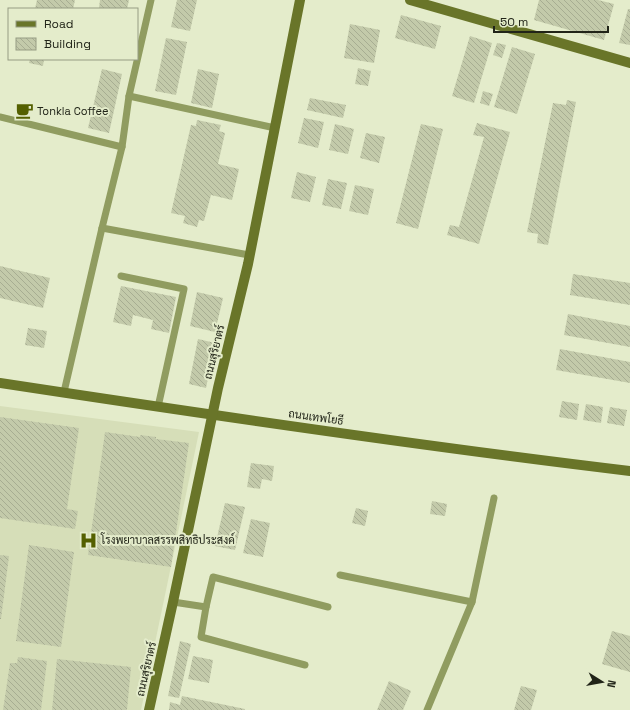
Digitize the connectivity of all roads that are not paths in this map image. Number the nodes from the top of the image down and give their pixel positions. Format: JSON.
{"nodes":[{"id":1,"x":151,"y":0,"type":"edge"},
{"id":2,"x":300,"y":0,"type":"edge"},
{"id":3,"x":410,"y":0,"type":"edge"},
{"id":4,"x":138,"y":59,"type":"edge"},
{"id":5,"x":138,"y":60,"type":"edge"},
{"id":6,"x":630,"y":63,"type":"edge"},
{"id":7,"x":130,"y":96,"type":"junction"},
{"id":8,"x":0,"y":117,"type":"edge"},
{"id":9,"x":275,"y":128,"type":"junction"},
{"id":10,"x":122,"y":147,"type":"junction"},
{"id":11,"x":102,"y":228,"type":"junction"},
{"id":12,"x":249,"y":256,"type":"junction"},
{"id":13,"x":121,"y":276,"type":"dead end"},
{"id":14,"x":0,"y":383,"type":"edge"},
{"id":15,"x":64,"y":392,"type":"junction"},
{"id":16,"x":158,"y":406,"type":"junction"},
{"id":17,"x":213,"y":414,"type":"junction"},
{"id":18,"x":630,"y":471,"type":"edge"},
{"id":19,"x":494,"y":498,"type":"dead end"},
{"id":20,"x":340,"y":575,"type":"dead end"},
{"id":21,"x":174,"y":602,"type":"junction"},
{"id":22,"x":472,"y":602,"type":"junction"},
{"id":23,"x":206,"y":607,"type":"junction"},
{"id":24,"x":328,"y":607,"type":"dead end"},
{"id":25,"x":305,"y":665,"type":"dead end"},
{"id":26,"x":149,"y":710,"type":"edge"},
{"id":27,"x":427,"y":710,"type":"edge"}],
"edges":[{"from":1,"to":4,"type":"lane"},
{"from":2,"to":9,"type":"street","name":"ถนนสุริยาตร์"},
{"from":3,"to":6,"type":"street"},
{"from":5,"to":7,"type":"lane"},
{"from":7,"to":9,"type":"lane"},
{"from":7,"to":10,"type":"lane"},
{"from":8,"to":10,"type":"lane"},
{"from":9,"to":12,"type":"street","name":"ถนนสุริยาตร์"},
{"from":10,"to":11,"type":"lane"},
{"from":11,"to":12,"type":"lane"},
{"from":11,"to":15,"type":"lane"},
{"from":12,"to":17,"type":"street","name":"ถนนสุริยาตร์"},
{"from":13,"to":16,"type":"lane"},
{"from":14,"to":15,"type":"street","name":"ถนนเทพโยธี"},
{"from":15,"to":16,"type":"street","name":"ถนนเทพโยธี"},
{"from":16,"to":17,"type":"street","name":"ถนนเทพโยธี"},
{"from":17,"to":18,"type":"street","name":"ถนนเทพโยธี"},
{"from":17,"to":21,"type":"street","name":"ถนนสุริยาตร์"},
{"from":19,"to":22,"type":"lane"},
{"from":20,"to":22,"type":"lane"},
{"from":21,"to":23,"type":"lane"},
{"from":21,"to":26,"type":"street","name":"ถนนสุริยาตร์"},
{"from":22,"to":27,"type":"lane"},
{"from":23,"to":24,"type":"lane"},
{"from":23,"to":25,"type":"lane"}]}
